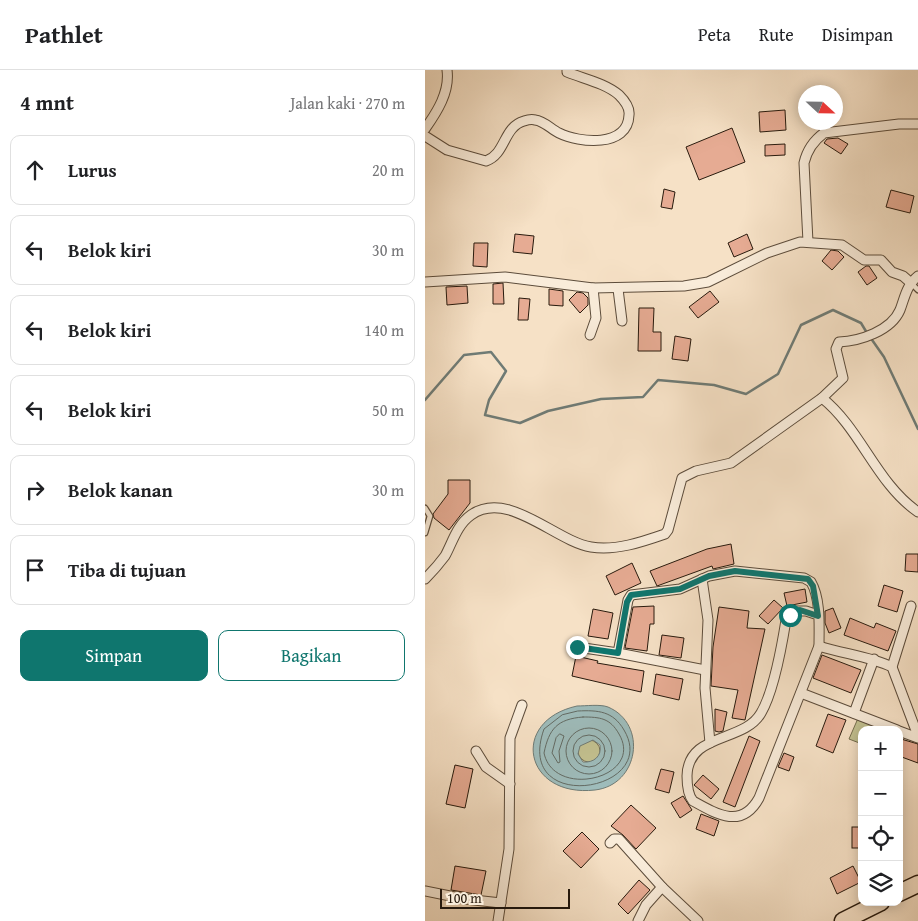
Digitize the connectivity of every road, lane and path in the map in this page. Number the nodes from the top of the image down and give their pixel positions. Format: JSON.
{"nodes":[{"id":1,"x":447,"y":70,"type":"edge"},
{"id":2,"x":565,"y":71,"type":"edge"},
{"id":3,"x":918,"y":124,"type":"edge"},
{"id":4,"x":425,"y":129,"type":"edge"},
{"id":5,"x":425,"y":136,"type":"edge"},
{"id":6,"x":807,"y":242,"type":"junction"},
{"id":7,"x":914,"y":279,"type":"edge"},
{"id":8,"x":425,"y":282,"type":"edge"},
{"id":9,"x":593,"y":288,"type":"junction"},
{"id":10,"x":618,"y":289,"type":"junction"},
{"id":11,"x":918,"y":290,"type":"edge"},
{"id":12,"x":622,"y":320,"type":"dead end"},
{"id":13,"x":590,"y":335,"type":"dead end"},
{"id":14,"x":821,"y":398,"type":"junction"},
{"id":15,"x":425,"y":508,"type":"edge"},
{"id":16,"x":918,"y":512,"type":"edge"},
{"id":17,"x":425,"y":533,"type":"edge"},
{"id":18,"x":425,"y":579,"type":"edge"},
{"id":19,"x":703,"y":579,"type":"junction"},
{"id":20,"x":911,"y":606,"type":"dead end"},
{"id":21,"x":818,"y":616,"type":"junction"},
{"id":22,"x":819,"y":646,"type":"junction"},
{"id":23,"x":577,"y":647,"type":"dead end"},
{"id":24,"x":618,"y":653,"type":"junction"},
{"id":25,"x":874,"y":659,"type":"junction"},
{"id":26,"x":892,"y":667,"type":"junction"},
{"id":27,"x":705,"y":670,"type":"junction"},
{"id":28,"x":801,"y":693,"type":"junction"},
{"id":29,"x":522,"y":704,"type":"dead end"},
{"id":30,"x":854,"y":713,"type":"junction"},
{"id":31,"x":888,"y":726,"type":"edge"},
{"id":32,"x":903,"y":732,"type":"edge"},
{"id":33,"x":918,"y":737,"type":"edge"},
{"id":34,"x":710,"y":743,"type":"junction"},
{"id":35,"x":476,"y":752,"type":"dead end"},
{"id":36,"x":511,"y":784,"type":"junction"},
{"id":37,"x":610,"y":843,"type":"dead end"},
{"id":38,"x":918,"y":884,"type":"edge"},
{"id":39,"x":662,"y":887,"type":"junction"},
{"id":40,"x":425,"y":891,"type":"edge"},
{"id":41,"x":903,"y":891,"type":"edge"},
{"id":42,"x":501,"y":902,"type":"junction"},
{"id":43,"x":873,"y":906,"type":"edge"},
{"id":44,"x":498,"y":921,"type":"edge"},
{"id":45,"x":638,"y":921,"type":"edge"},
{"id":46,"x":698,"y":921,"type":"edge"},
{"id":47,"x":843,"y":921,"type":"edge"}],
"edges":[{"from":1,"to":4,"type":"street"},
{"from":2,"to":5,"type":"street"},
{"from":3,"to":6,"type":"street"},
{"from":6,"to":7,"type":"street"},
{"from":6,"to":10,"type":"street"},
{"from":7,"to":11,"type":"lane"},
{"from":7,"to":14,"type":"street"},
{"from":8,"to":9,"type":"street"},
{"from":9,"to":10,"type":"street"},
{"from":9,"to":13,"type":"street"},
{"from":10,"to":12,"type":"street"},
{"from":14,"to":16,"type":"street"},
{"from":14,"to":18,"type":"street"},
{"from":15,"to":17,"type":"lane"},
{"from":19,"to":21,"type":"street"},
{"from":19,"to":24,"type":"street"},
{"from":19,"to":27,"type":"street"},
{"from":20,"to":26,"type":"street"},
{"from":21,"to":22,"type":"street"},
{"from":21,"to":34,"type":"street"},
{"from":22,"to":25,"type":"street"},
{"from":22,"to":28,"type":"street"},
{"from":23,"to":24,"type":"street"},
{"from":24,"to":27,"type":"street"},
{"from":25,"to":26,"type":"street"},
{"from":25,"to":30,"type":"street"},
{"from":26,"to":33,"type":"street"},
{"from":27,"to":34,"type":"street"},
{"from":28,"to":30,"type":"street"},
{"from":28,"to":34,"type":"street"},
{"from":29,"to":36,"type":"street"},
{"from":30,"to":31,"type":"street"},
{"from":32,"to":33,"type":"street"},
{"from":35,"to":36,"type":"street"},
{"from":36,"to":42,"type":"street"},
{"from":37,"to":39,"type":"street"},
{"from":38,"to":41,"type":"highway"},
{"from":39,"to":45,"type":"street"},
{"from":39,"to":46,"type":"street"},
{"from":40,"to":42,"type":"street"},
{"from":42,"to":44,"type":"street"},
{"from":43,"to":47,"type":"highway"}]}
